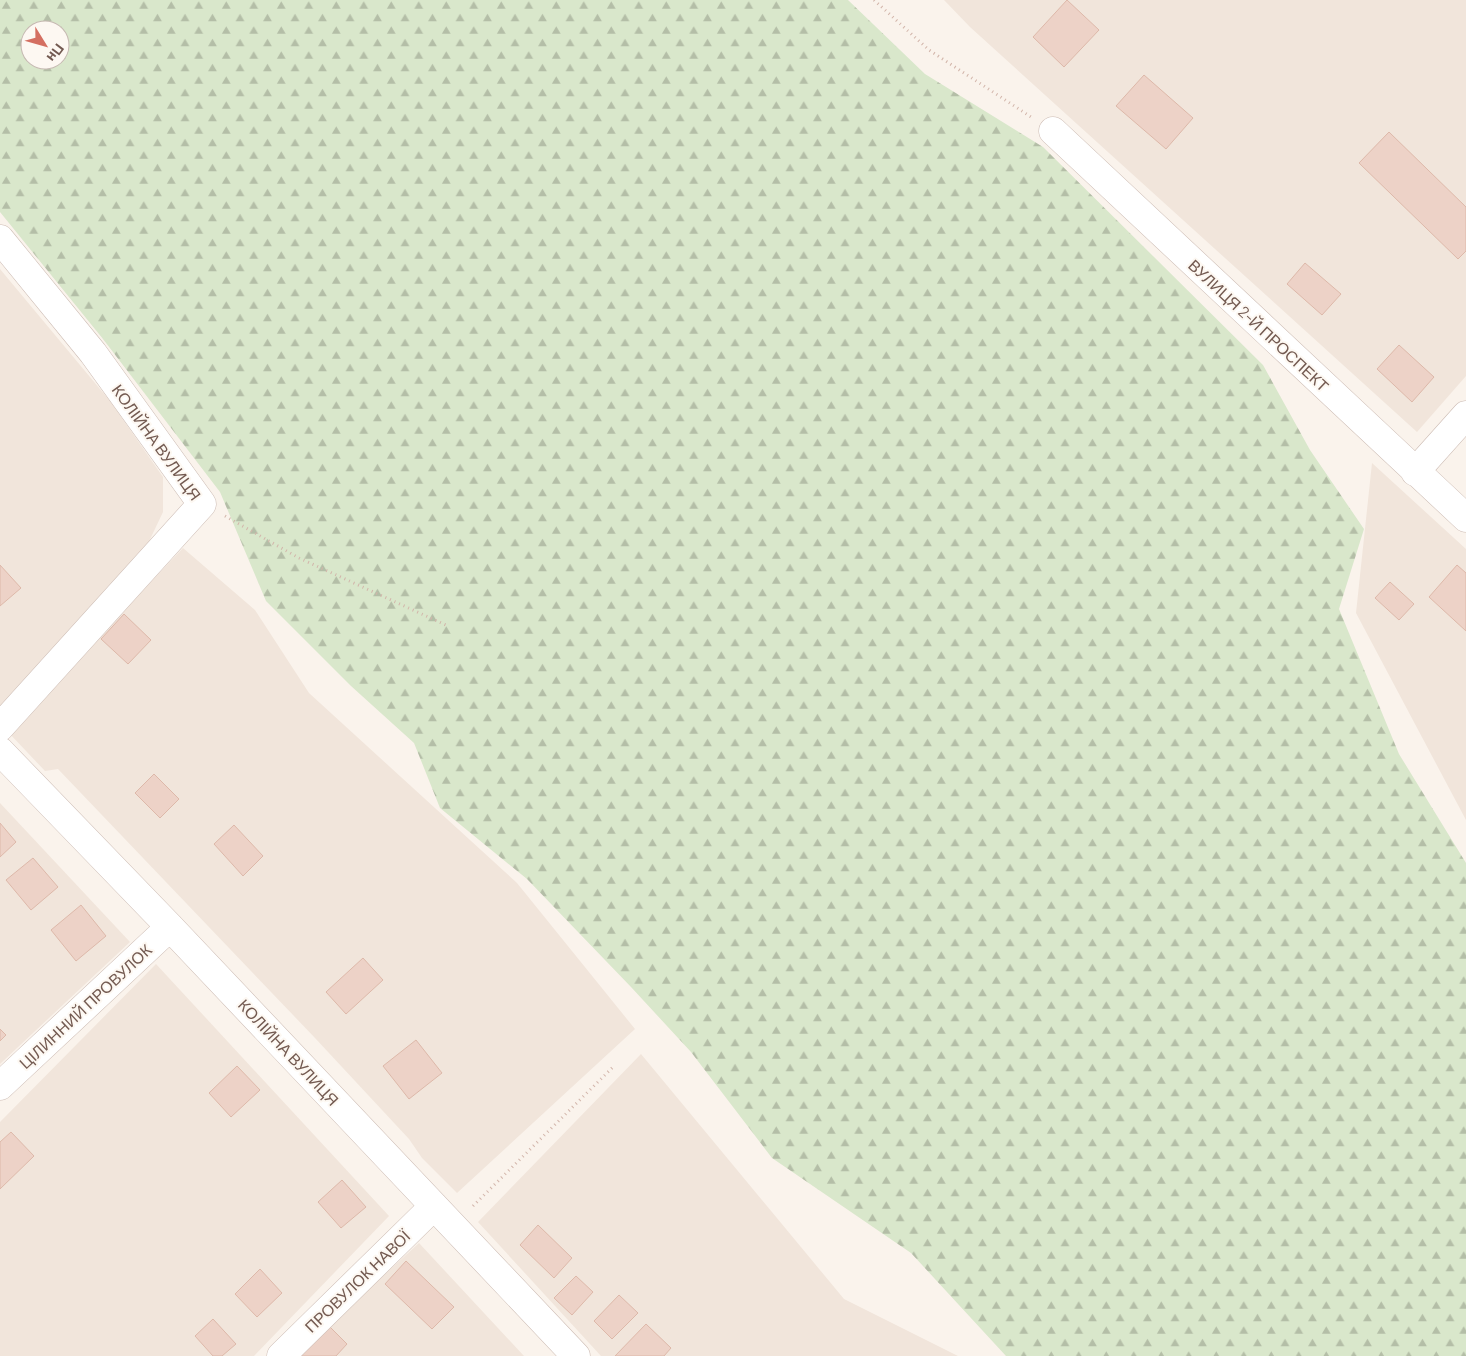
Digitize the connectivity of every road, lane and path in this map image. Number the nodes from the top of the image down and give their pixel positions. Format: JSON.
{"nodes":[{"id":1,"x":874,"y":0,"type":"edge"},
{"id":2,"x":1053,"y":131,"type":"joint"},
{"id":3,"x":0,"y":239,"type":"edge"},
{"id":4,"x":1466,"y":415,"type":"edge"},
{"id":5,"x":1415,"y":472,"type":"junction"},
{"id":6,"x":202,"y":504,"type":"junction"},
{"id":7,"x":1466,"y":518,"type":"edge"},
{"id":8,"x":448,"y":626,"type":"dead end"},
{"id":9,"x":0,"y":728,"type":"edge"},
{"id":10,"x":0,"y":751,"type":"edge"},
{"id":11,"x":170,"y":927,"type":"junction"},
{"id":12,"x":614,"y":1066,"type":"dead end"},
{"id":13,"x":0,"y":1086,"type":"edge"},
{"id":14,"x":434,"y":1206,"type":"junction"},
{"id":15,"x":453,"y":1226,"type":"junction"},
{"id":16,"x":281,"y":1356,"type":"edge"},
{"id":17,"x":576,"y":1356,"type":"edge"}],
"edges":[{"from":1,"to":2,"type":"path"},
{"from":2,"to":5,"type":"street","name":"ВУЛИЦЯ 2-Й ПРОСПЕКТ"},
{"from":3,"to":6,"type":"street","name":"КОЛІЙНА ВУЛИЦЯ"},
{"from":4,"to":5,"type":"street"},
{"from":5,"to":7,"type":"street","name":"ВУЛИЦЯ 2-Й ПРОСПЕКТ"},
{"from":6,"to":8,"type":"path"},
{"from":6,"to":9,"type":"street","name":"КОЛІЙНА ВУЛИЦЯ"},
{"from":10,"to":11,"type":"street","name":"КОЛІЙНА ВУЛИЦЯ"},
{"from":11,"to":13,"type":"street","name":"ЦІЛИННИЙ ПРОВУЛОК"},
{"from":11,"to":14,"type":"street","name":"КОЛІЙНА ВУЛИЦЯ"},
{"from":12,"to":15,"type":"path"},
{"from":14,"to":15,"type":"street","name":"КОЛІЙНА ВУЛИЦЯ"},
{"from":14,"to":16,"type":"street","name":"ПРОВУЛОК НАВОЇ"},
{"from":15,"to":17,"type":"street","name":"КОЛІЙНА ВУЛИЦЯ"}]}
